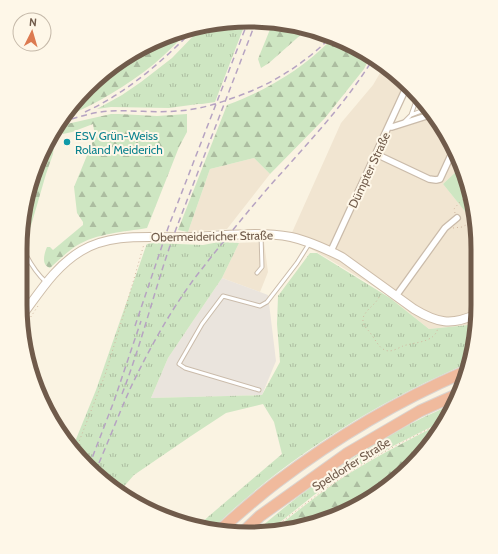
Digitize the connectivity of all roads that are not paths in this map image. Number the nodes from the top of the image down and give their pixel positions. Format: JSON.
{"nodes":[{"id":1,"x":405,"y":91,"type":"edge"},
{"id":2,"x":415,"y":102,"type":"edge"},
{"id":3,"x":422,"y":111,"type":"edge"},
{"id":4,"x":411,"y":115,"type":"junction"},
{"id":5,"x":427,"y":116,"type":"edge"},
{"id":6,"x":404,"y":123,"type":"junction"},
{"id":7,"x":389,"y":127,"type":"junction"},
{"id":8,"x":376,"y":154,"type":"junction"},
{"id":9,"x":450,"y":156,"type":"edge"},
{"id":10,"x":457,"y":218,"type":"road end"},
{"id":11,"x":260,"y":234,"type":"junction"},
{"id":12,"x":310,"y":242,"type":"junction"},
{"id":13,"x":331,"y":251,"type":"junction"},
{"id":14,"x":27,"y":257,"type":"edge"},
{"id":15,"x":257,"y":273,"type":"dead end"},
{"id":16,"x":46,"y":282,"type":"junction"},
{"id":17,"x":396,"y":296,"type":"junction"},
{"id":18,"x":27,"y":310,"type":"edge"},
{"id":19,"x":471,"y":316,"type":"edge"},
{"id":20,"x":460,"y":374,"type":"edge"},
{"id":21,"x":457,"y":382,"type":"edge"},
{"id":22,"x":259,"y":390,"type":"dead end"},
{"id":23,"x":451,"y":397,"type":"edge"},
{"id":24,"x":225,"y":526,"type":"edge"},
{"id":25,"x":233,"y":527,"type":"edge"},
{"id":26,"x":248,"y":527,"type":"edge"}],
"edges":[{"from":1,"to":7,"type":"street","name":"Dümpter Straße"},
{"from":2,"to":4,"type":"lane"},
{"from":3,"to":4,"type":"lane"},
{"from":4,"to":6,"type":"lane"},
{"from":5,"to":6,"type":"street"},
{"from":6,"to":7,"type":"street"},
{"from":7,"to":8,"type":"street","name":"Dümpter Straße"},
{"from":8,"to":9,"type":"street"},
{"from":8,"to":13,"type":"street","name":"Dümpter Straße"},
{"from":10,"to":17,"type":"street"},
{"from":11,"to":12,"type":"main road","name":"Obermeidericher Straße"},
{"from":11,"to":15,"type":"lane"},
{"from":11,"to":16,"type":"main road","name":"Obermeidericher Straße"},
{"from":12,"to":13,"type":"main road","name":"Obermeidericher Straße"},
{"from":12,"to":22,"type":"lane"},
{"from":13,"to":17,"type":"main road","name":"Obermeidericher Straße"},
{"from":14,"to":16,"type":"lane"},
{"from":16,"to":18,"type":"main road","name":"Obermeidericher Straße"},
{"from":17,"to":19,"type":"main road","name":"Obermeidericher Straße"},
{"from":20,"to":24,"type":"highway"},
{"from":21,"to":25,"type":"highway"},
{"from":23,"to":26,"type":"highway"}]}
